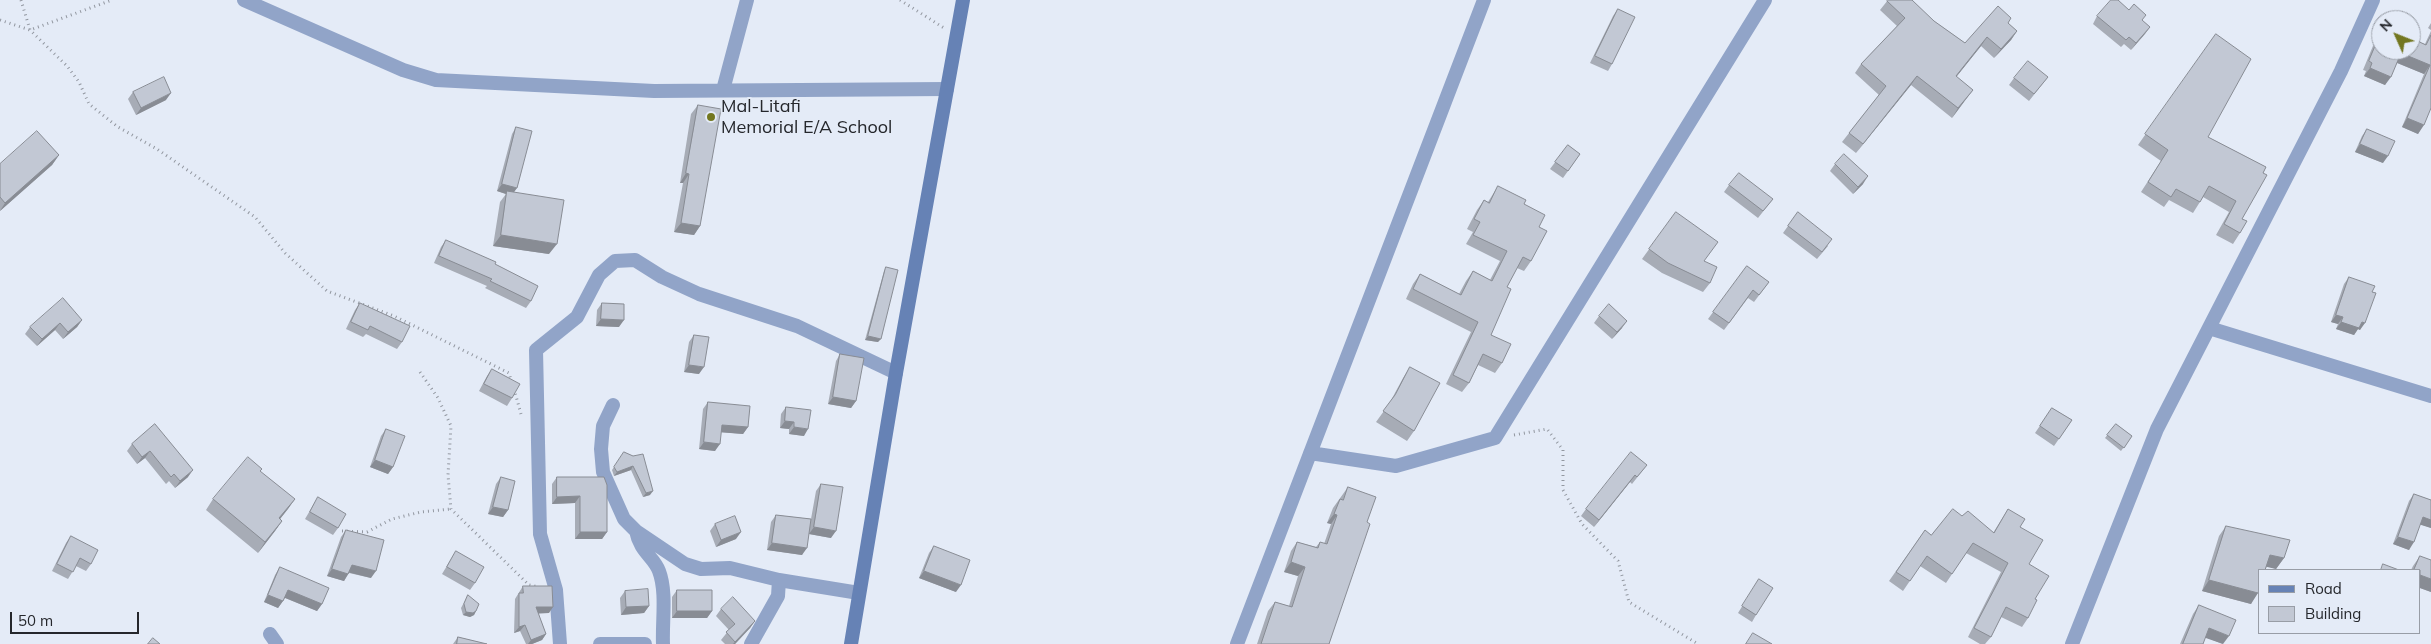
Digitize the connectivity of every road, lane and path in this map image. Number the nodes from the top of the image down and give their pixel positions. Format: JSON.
{"nodes":[{"id":1,"x":22,"y":0,"type":"edge"},
{"id":2,"x":112,"y":0,"type":"edge"},
{"id":3,"x":244,"y":0,"type":"edge"},
{"id":4,"x":748,"y":0,"type":"edge"},
{"id":5,"x":900,"y":0,"type":"edge"},
{"id":6,"x":963,"y":0,"type":"edge"},
{"id":7,"x":1484,"y":0,"type":"edge"},
{"id":8,"x":1765,"y":0,"type":"edge"},
{"id":9,"x":2373,"y":0,"type":"edge"},
{"id":10,"x":0,"y":20,"type":"edge"},
{"id":11,"x":30,"y":30,"type":"junction"},
{"id":12,"x":956,"y":35,"type":"junction"},
{"id":13,"x":947,"y":89,"type":"junction"},
{"id":14,"x":723,"y":90,"type":"junction"},
{"id":15,"x":2209,"y":328,"type":"junction"},
{"id":16,"x":420,"y":372,"type":"dead end"},
{"id":17,"x":896,"y":372,"type":"junction"},
{"id":18,"x":2431,"y":396,"type":"edge"},
{"id":19,"x":613,"y":405,"type":"dead end"},
{"id":20,"x":522,"y":418,"type":"dead end"},
{"id":21,"x":1495,"y":438,"type":"junction"},
{"id":22,"x":1310,"y":453,"type":"junction"},
{"id":23,"x":451,"y":509,"type":"junction"},
{"id":24,"x":342,"y":531,"type":"edge"},
{"id":25,"x":636,"y":531,"type":"junction"},
{"id":26,"x":778,"y":580,"type":"junction"},
{"id":27,"x":556,"y":590,"type":"junction"},
{"id":28,"x":859,"y":593,"type":"junction"},
{"id":29,"x":560,"y":644,"type":"edge"},
{"id":30,"x":600,"y":644,"type":"edge"},
{"id":31,"x":645,"y":644,"type":"edge"},
{"id":32,"x":663,"y":644,"type":"edge"},
{"id":33,"x":751,"y":644,"type":"edge"},
{"id":34,"x":851,"y":644,"type":"edge"},
{"id":35,"x":1237,"y":644,"type":"edge"},
{"id":36,"x":1698,"y":644,"type":"edge"},
{"id":37,"x":2072,"y":644,"type":"edge"}],
"edges":[{"from":1,"to":11,"type":"path"},
{"from":2,"to":11,"type":"path"},
{"from":3,"to":14,"type":"street"},
{"from":4,"to":14,"type":"street"},
{"from":5,"to":12,"type":"path"},
{"from":6,"to":12,"type":"main road"},
{"from":7,"to":22,"type":"street"},
{"from":8,"to":21,"type":"street"},
{"from":9,"to":15,"type":"street"},
{"from":10,"to":11,"type":"path"},
{"from":11,"to":20,"type":"path"},
{"from":12,"to":13,"type":"main road"},
{"from":13,"to":14,"type":"street"},
{"from":13,"to":17,"type":"main road"},
{"from":15,"to":18,"type":"street"},
{"from":15,"to":37,"type":"street"},
{"from":16,"to":23,"type":"path"},
{"from":17,"to":27,"type":"street"},
{"from":17,"to":28,"type":"main road"},
{"from":19,"to":25,"type":"street"},
{"from":21,"to":22,"type":"street"},
{"from":21,"to":36,"type":"path"},
{"from":22,"to":35,"type":"street"},
{"from":23,"to":24,"type":"path"},
{"from":23,"to":27,"type":"path"},
{"from":25,"to":26,"type":"street"},
{"from":25,"to":32,"type":"street"},
{"from":26,"to":28,"type":"street"},
{"from":26,"to":33,"type":"street"},
{"from":27,"to":29,"type":"street"},
{"from":28,"to":34,"type":"main road"},
{"from":30,"to":31,"type":"street"}]}
